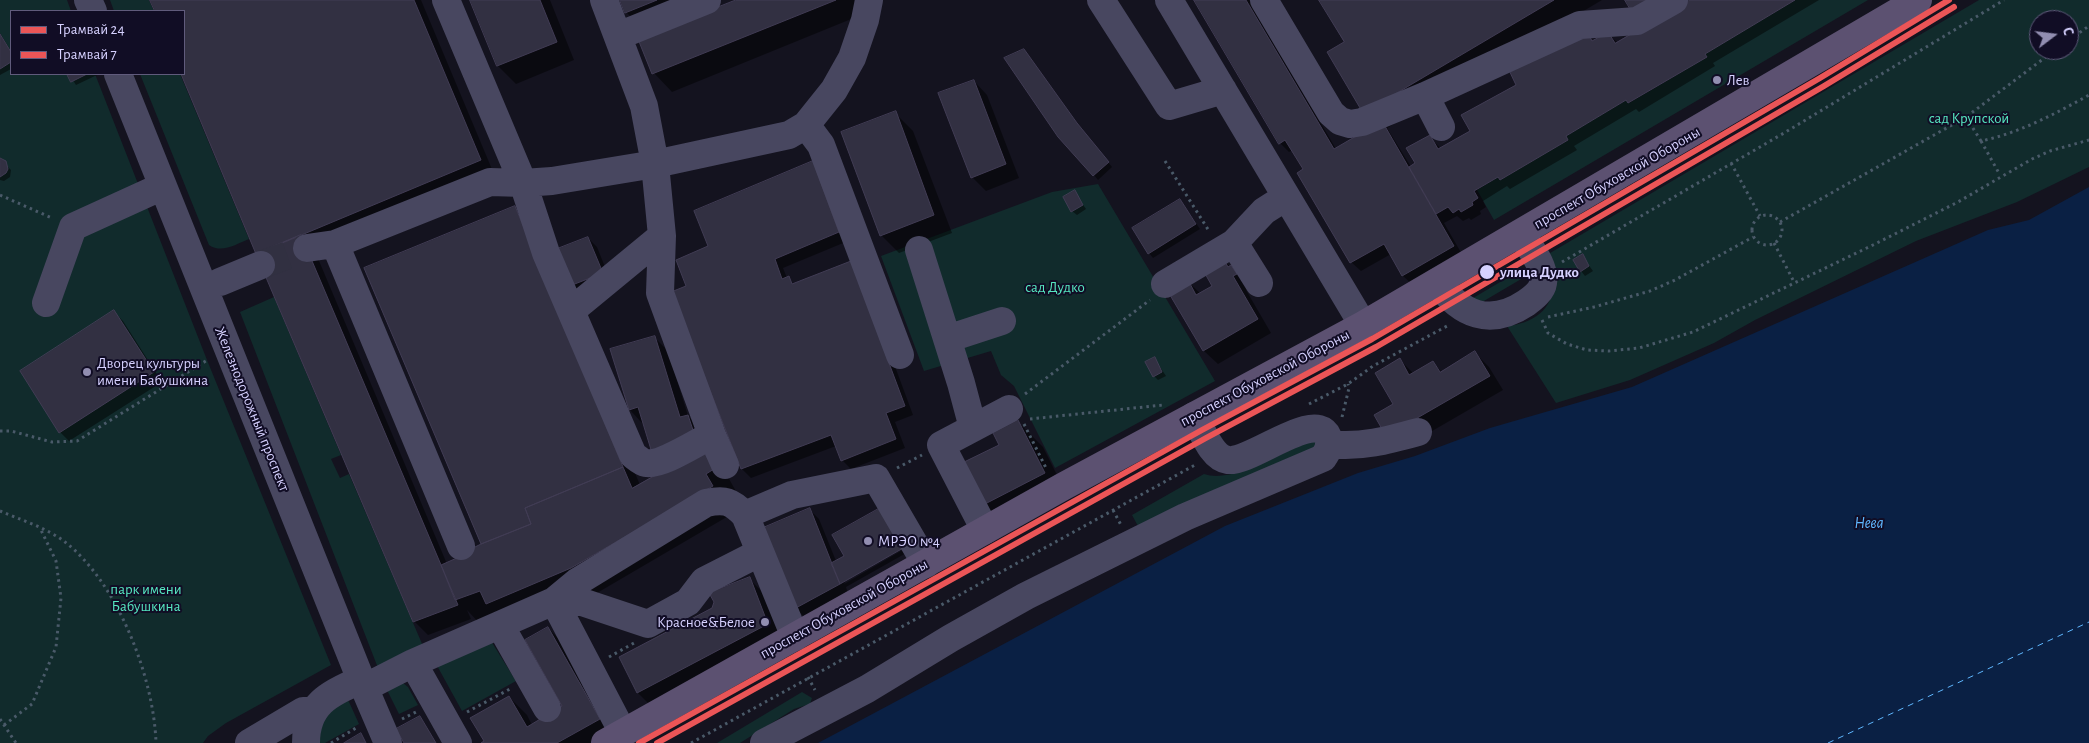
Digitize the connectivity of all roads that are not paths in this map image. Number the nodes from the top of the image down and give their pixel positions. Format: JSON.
{"nodes":[{"id":1,"x":446,"y":0,"type":"edge"},
{"id":2,"x":604,"y":0,"type":"edge"},
{"id":3,"x":707,"y":0,"type":"edge"},
{"id":4,"x":869,"y":0,"type":"edge"},
{"id":5,"x":1101,"y":0,"type":"edge"},
{"id":6,"x":1169,"y":0,"type":"edge"},
{"id":7,"x":1264,"y":0,"type":"edge"},
{"id":8,"x":1674,"y":0,"type":"edge"},
{"id":9,"x":1918,"y":0,"type":"edge"},
{"id":10,"x":618,"y":36,"type":"junction"},
{"id":11,"x":118,"y":75,"type":"edge"},
{"id":12,"x":1223,"y":90,"type":"junction"},
{"id":13,"x":1425,"y":96,"type":"junction"},
{"id":14,"x":806,"y":125,"type":"junction"},
{"id":15,"x":1441,"y":127,"type":"dead end"},
{"id":16,"x":655,"y":164,"type":"junction"},
{"id":17,"x":523,"y":183,"type":"junction"},
{"id":18,"x":163,"y":186,"type":"junction"},
{"id":19,"x":1286,"y":197,"type":"junction"},
{"id":20,"x":1521,"y":234,"type":"junction"},
{"id":21,"x":662,"y":236,"type":"junction"},
{"id":22,"x":336,"y":244,"type":"junction"},
{"id":23,"x":1228,"y":247,"type":"junction"},
{"id":24,"x":307,"y":248,"type":"tunnel mouth"},
{"id":25,"x":919,"y":250,"type":"dead end"},
{"id":26,"x":261,"y":265,"type":"tunnel mouth"},
{"id":27,"x":220,"y":282,"type":"dead end"},
{"id":28,"x":1437,"y":282,"type":"junction"},
{"id":29,"x":1259,"y":283,"type":"dead end"},
{"id":30,"x":1165,"y":284,"type":"road end"},
{"id":31,"x":46,"y":303,"type":"dead end"},
{"id":32,"x":571,"y":311,"type":"junction"},
{"id":33,"x":1002,"y":321,"type":"dead end"},
{"id":34,"x":1363,"y":325,"type":"junction"},
{"id":35,"x":947,"y":339,"type":"junction"},
{"id":36,"x":900,"y":355,"type":"dead end"},
{"id":37,"x":1009,"y":409,"type":"road end"},
{"id":38,"x":1194,"y":416,"type":"junction"},
{"id":39,"x":973,"y":428,"type":"junction"},
{"id":40,"x":1418,"y":432,"type":"dead end"},
{"id":41,"x":712,"y":435,"type":"junction"},
{"id":42,"x":1328,"y":440,"type":"junction"},
{"id":43,"x":725,"y":465,"type":"dead end"},
{"id":44,"x":745,"y":515,"type":"junction"},
{"id":45,"x":986,"y":530,"type":"junction"},
{"id":46,"x":461,"y":546,"type":"dead end"},
{"id":47,"x":760,"y":553,"type":"junction"},
{"id":48,"x":926,"y":564,"type":"junction"},
{"id":49,"x":554,"y":601,"type":"junction"},
{"id":50,"x":500,"y":625,"type":"junction"},
{"id":51,"x":795,"y":637,"type":"junction"},
{"id":52,"x":413,"y":663,"type":"junction"},
{"id":53,"x":363,"y":684,"type":"junction"},
{"id":54,"x":547,"y":708,"type":"dead end"},
{"id":55,"x":313,"y":711,"type":"junction"},
{"id":56,"x":452,"y":733,"type":"edge"},
{"id":57,"x":614,"y":738,"type":"edge"},
{"id":58,"x":249,"y":743,"type":"edge"},
{"id":59,"x":306,"y":743,"type":"edge"},
{"id":60,"x":388,"y":743,"type":"edge"},
{"id":61,"x":764,"y":743,"type":"edge"}],
"edges":[{"from":1,"to":17,"type":"street"},
{"from":2,"to":10,"type":"street"},
{"from":3,"to":10,"type":"street"},
{"from":4,"to":14,"type":"street"},
{"from":5,"to":12,"type":"street"},
{"from":6,"to":12,"type":"street"},
{"from":7,"to":13,"type":"street"},
{"from":8,"to":13,"type":"street"},
{"from":9,"to":20,"type":"main road","name":"проспект Обуховской Обороны"},
{"from":10,"to":16,"type":"street"},
{"from":11,"to":18,"type":"street","name":"Железнодорожный проспект"},
{"from":12,"to":19,"type":"street"},
{"from":13,"to":15,"type":"street"},
{"from":14,"to":16,"type":"street"},
{"from":14,"to":36,"type":"street"},
{"from":16,"to":17,"type":"street"},
{"from":16,"to":21,"type":"street"},
{"from":17,"to":22,"type":"street"},
{"from":17,"to":32,"type":"street"},
{"from":18,"to":31,"type":"street"},
{"from":18,"to":53,"type":"street","name":"Железнодорожный проспект"},
{"from":19,"to":23,"type":"street"},
{"from":19,"to":34,"type":"street"},
{"from":20,"to":28,"type":"main road","name":"проспект Обуховской Обороны"},
{"from":20,"to":28,"type":"street"},
{"from":21,"to":32,"type":"street"},
{"from":21,"to":41,"type":"street"},
{"from":22,"to":24,"type":"street"},
{"from":22,"to":46,"type":"street"},
{"from":23,"to":29,"type":"street"},
{"from":23,"to":30,"type":"street"},
{"from":25,"to":35,"type":"street"},
{"from":26,"to":27,"type":"street"},
{"from":28,"to":34,"type":"main road","name":"проспект Обуховской Обороны"},
{"from":32,"to":41,"type":"street"},
{"from":33,"to":35,"type":"street"},
{"from":34,"to":38,"type":"main road","name":"проспект Обуховской Обороны"},
{"from":35,"to":39,"type":"street"},
{"from":37,"to":39,"type":"street"},
{"from":38,"to":42,"type":"street"},
{"from":38,"to":45,"type":"main road","name":"проспект Обуховской Обороны"},
{"from":39,"to":45,"type":"street"},
{"from":40,"to":42,"type":"street"},
{"from":41,"to":43,"type":"street"},
{"from":42,"to":61,"type":"street"},
{"from":44,"to":47,"type":"street"},
{"from":44,"to":48,"type":"street"},
{"from":44,"to":49,"type":"street"},
{"from":45,"to":48,"type":"main road","name":"проспект Обуховской Обороны"},
{"from":47,"to":49,"type":"street"},
{"from":47,"to":51,"type":"street"},
{"from":48,"to":51,"type":"main road","name":"проспект Обуховской Обороны"},
{"from":49,"to":50,"type":"street"},
{"from":49,"to":57,"type":"street"},
{"from":50,"to":52,"type":"street"},
{"from":50,"to":54,"type":"street"},
{"from":51,"to":57,"type":"main road","name":"проспект Обуховской Обороны"},
{"from":52,"to":53,"type":"street"},
{"from":52,"to":56,"type":"street"},
{"from":53,"to":55,"type":"street"},
{"from":53,"to":60,"type":"street","name":"Железнодорожный проспект"},
{"from":55,"to":58,"type":"street"},
{"from":55,"to":59,"type":"street"}]}
